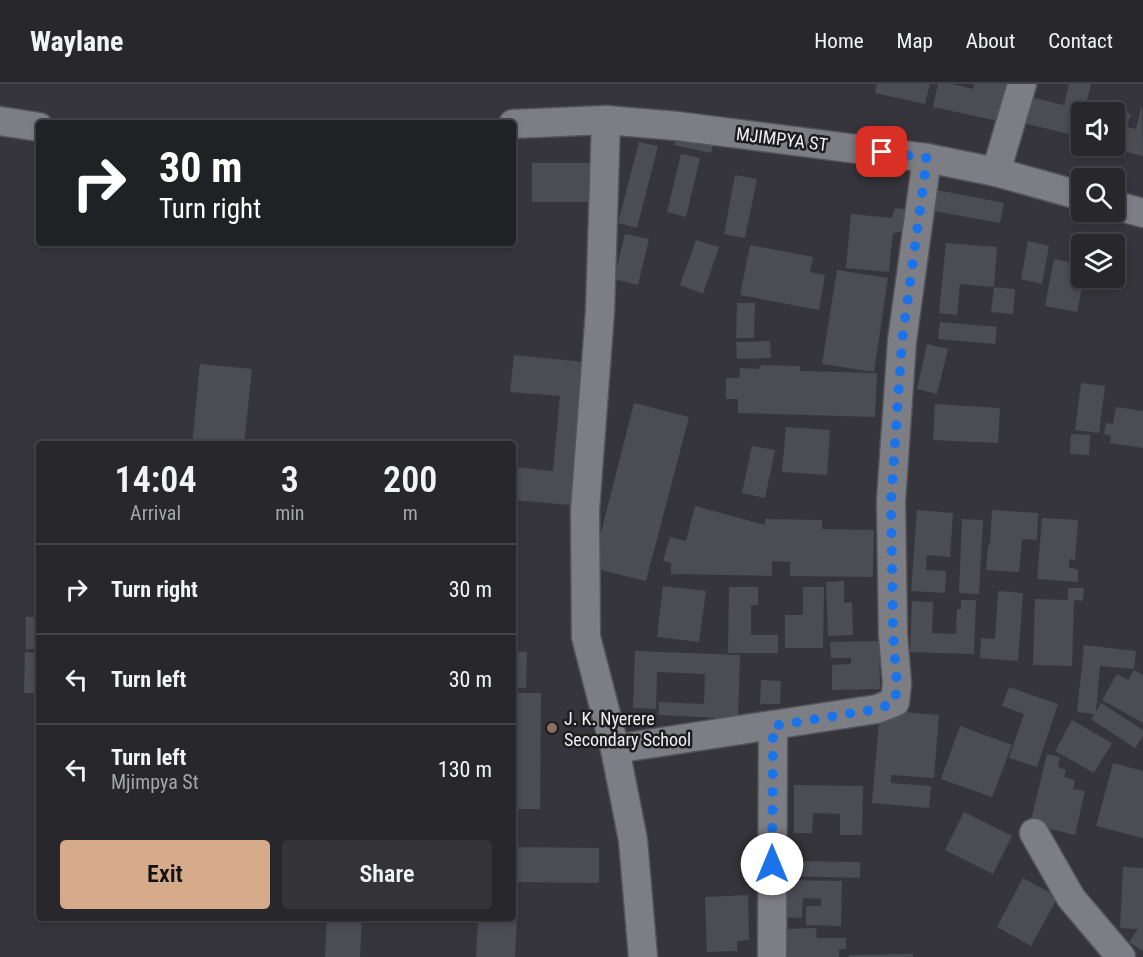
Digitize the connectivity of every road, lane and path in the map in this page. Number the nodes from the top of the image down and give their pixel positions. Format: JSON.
{"nodes":[{"id":1,"x":1022,"y":84,"type":"edge"},
{"id":2,"x":606,"y":120,"type":"junction"},
{"id":3,"x":0,"y":121,"type":"edge"},
{"id":4,"x":516,"y":124,"type":"edge"},
{"id":5,"x":36,"y":127,"type":"edge"},
{"id":6,"x":927,"y":158,"type":"junction"},
{"id":7,"x":996,"y":172,"type":"junction"},
{"id":8,"x":1071,"y":193,"type":"edge"},
{"id":9,"x":1125,"y":208,"type":"edge"},
{"id":10,"x":1143,"y":213,"type":"edge"},
{"id":11,"x":773,"y":726,"type":"junction"},
{"id":12,"x":615,"y":749,"type":"junction"},
{"id":13,"x":1034,"y":833,"type":"dead end"},
{"id":14,"x":643,"y":957,"type":"edge"},
{"id":15,"x":772,"y":957,"type":"edge"},
{"id":16,"x":1121,"y":957,"type":"edge"}],
"edges":[{"from":1,"to":7,"type":"street"},
{"from":2,"to":4,"type":"street","name":"MJIMPYA ST"},
{"from":2,"to":6,"type":"street","name":"MJIMPYA ST"},
{"from":2,"to":12,"type":"street"},
{"from":3,"to":5,"type":"street"},
{"from":6,"to":7,"type":"street","name":"MJIMPYA ST"},
{"from":6,"to":11,"type":"street"},
{"from":7,"to":8,"type":"street","name":"MJIMPYA ST"},
{"from":9,"to":10,"type":"street"},
{"from":11,"to":12,"type":"street"},
{"from":11,"to":15,"type":"street"},
{"from":12,"to":14,"type":"street"},
{"from":13,"to":16,"type":"street"}]}
